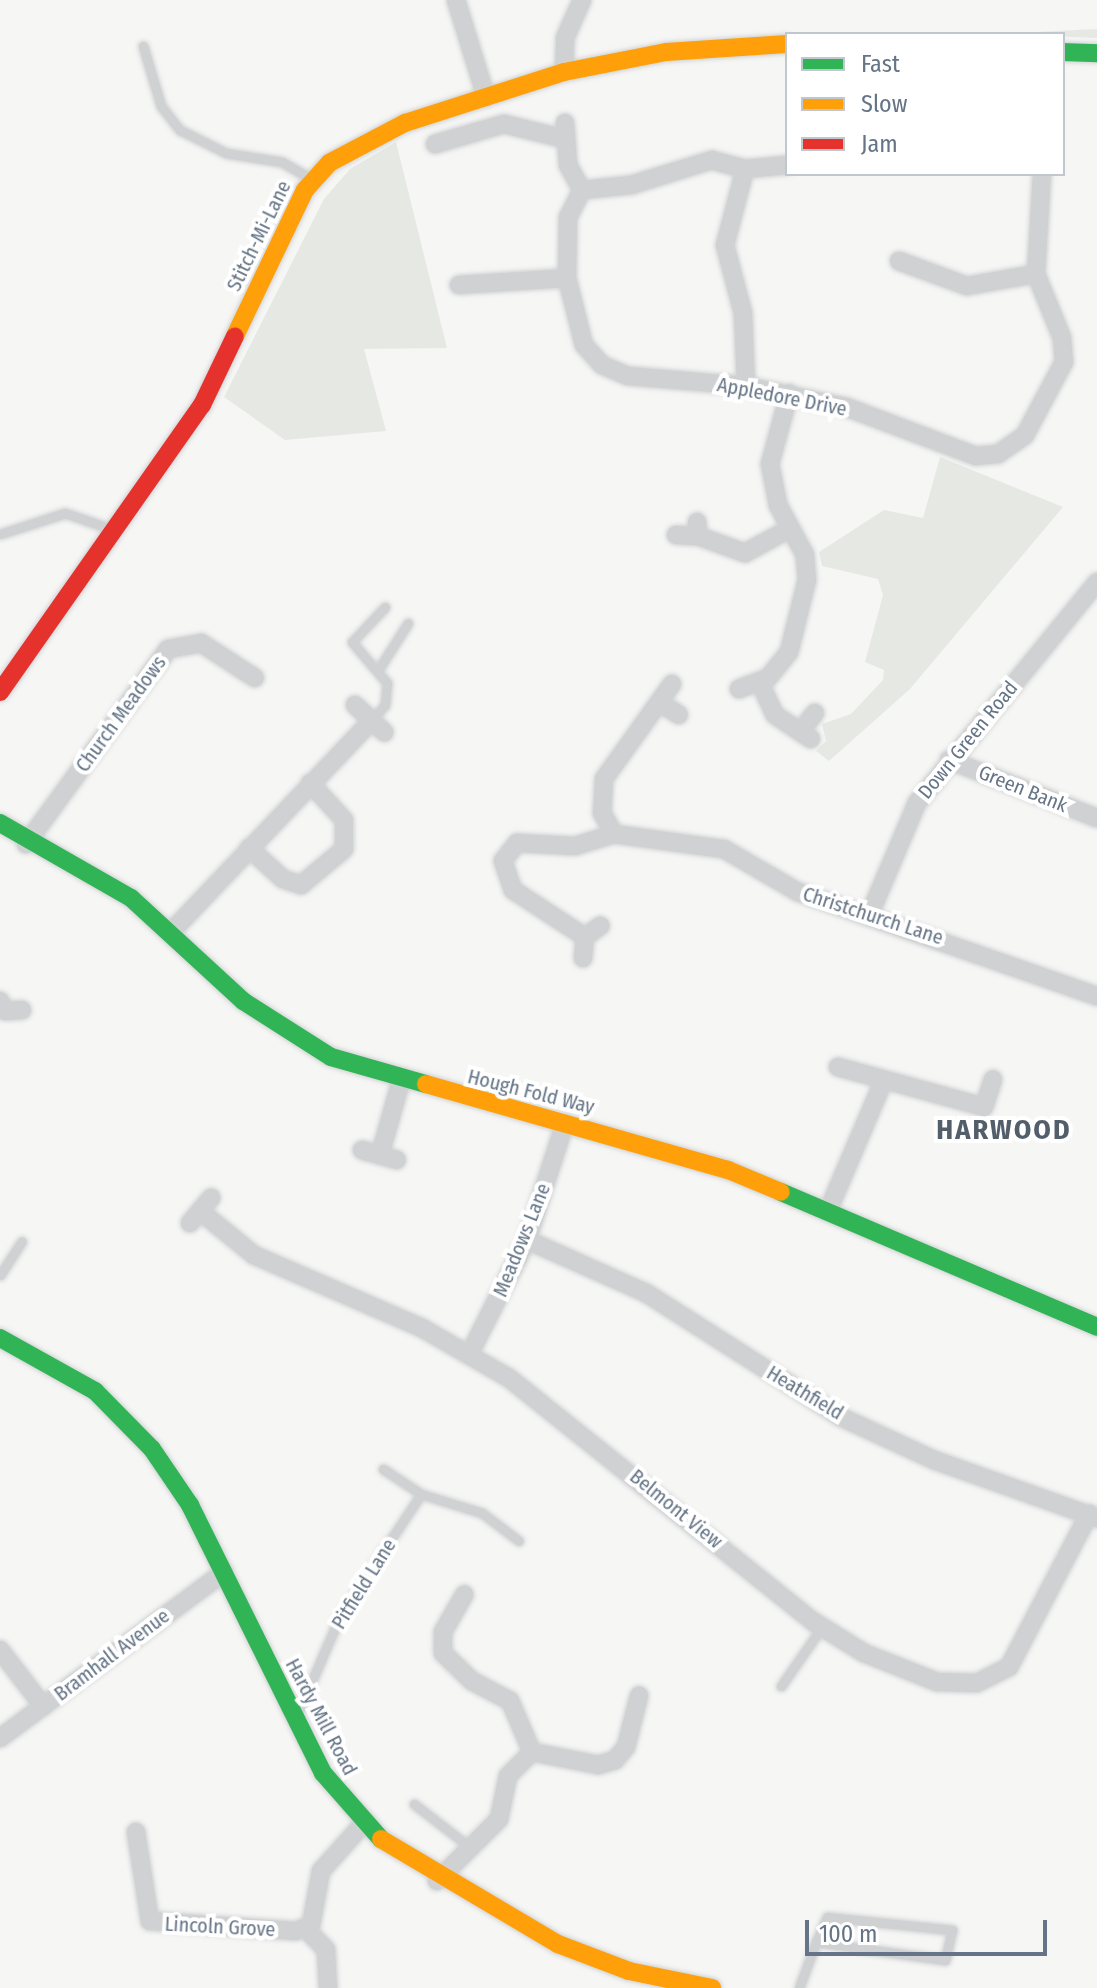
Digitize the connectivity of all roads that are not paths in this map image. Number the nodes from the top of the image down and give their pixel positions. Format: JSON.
{"nodes":[{"id":1,"x":456,"y":0,"type":"edge"},
{"id":2,"x":582,"y":0,"type":"edge"},
{"id":3,"x":785,"y":44,"type":"edge"},
{"id":4,"x":143,"y":46,"type":"dead end"},
{"id":5,"x":1065,"y":52,"type":"edge"},
{"id":6,"x":1097,"y":53,"type":"edge"},
{"id":7,"x":564,"y":72,"type":"junction"},
{"id":8,"x":486,"y":97,"type":"junction"},
{"id":9,"x":435,"y":144,"type":"dead end"},
{"id":10,"x":785,"y":165,"type":"edge"},
{"id":11,"x":745,"y":169,"type":"junction"},
{"id":12,"x":1042,"y":176,"type":"edge"},
{"id":13,"x":312,"y":179,"type":"junction"},
{"id":14,"x":582,"y":190,"type":"junction"},
{"id":15,"x":900,"y":260,"type":"dead end"},
{"id":16,"x":1036,"y":274,"type":"junction"},
{"id":17,"x":567,"y":278,"type":"junction"},
{"id":18,"x":471,"y":279,"type":"dead end"},
{"id":19,"x":746,"y":386,"type":"junction"},
{"id":20,"x":789,"y":394,"type":"junction"},
{"id":21,"x":789,"y":529,"type":"junction"},
{"id":22,"x":113,"y":531,"type":"junction"},
{"id":23,"x":0,"y":534,"type":"edge"},
{"id":24,"x":676,"y":535,"type":"dead end"},
{"id":25,"x":1097,"y":582,"type":"edge"},
{"id":26,"x":385,"y":607,"type":"dead end"},
{"id":27,"x":408,"y":623,"type":"dead end"},
{"id":28,"x":248,"y":667,"type":"dead end"},
{"id":29,"x":380,"y":667,"type":"junction"},
{"id":30,"x":760,"y":683,"type":"junction"},
{"id":31,"x":672,"y":684,"type":"dead end"},
{"id":32,"x":739,"y":689,"type":"dead end"},
{"id":33,"x":0,"y":692,"type":"edge"},
{"id":34,"x":660,"y":703,"type":"junction"},
{"id":35,"x":355,"y":705,"type":"dead end"},
{"id":36,"x":815,"y":713,"type":"dead end"},
{"id":37,"x":679,"y":715,"type":"dead end"},
{"id":38,"x":378,"y":726,"type":"junction"},
{"id":39,"x":949,"y":760,"type":"junction"},
{"id":40,"x":310,"y":783,"type":"junction"},
{"id":41,"x":1097,"y":818,"type":"edge"},
{"id":42,"x":0,"y":823,"type":"edge"},
{"id":43,"x":614,"y":834,"type":"junction"},
{"id":44,"x":26,"y":844,"type":"junction"},
{"id":45,"x":249,"y":848,"type":"junction"},
{"id":46,"x":869,"y":916,"type":"junction"},
{"id":47,"x":172,"y":931,"type":"junction"},
{"id":48,"x":583,"y":958,"type":"dead end"},
{"id":49,"x":1097,"y":996,"type":"edge"},
{"id":50,"x":838,"y":1067,"type":"dead end"},
{"id":51,"x":993,"y":1079,"type":"dead end"},
{"id":52,"x":884,"y":1080,"type":"junction"},
{"id":53,"x":401,"y":1081,"type":"junction"},
{"id":54,"x":565,"y":1123,"type":"junction"},
{"id":55,"x":380,"y":1155,"type":"dead end"},
{"id":56,"x":200,"y":1211,"type":"dead end"},
{"id":57,"x":828,"y":1211,"type":"junction"},
{"id":58,"x":527,"y":1240,"type":"junction"},
{"id":59,"x":22,"y":1241,"type":"dead end"},
{"id":60,"x":0,"y":1275,"type":"edge"},
{"id":61,"x":1097,"y":1327,"type":"edge"},
{"id":62,"x":0,"y":1338,"type":"edge"},
{"id":63,"x":470,"y":1353,"type":"junction"},
{"id":64,"x":383,"y":1469,"type":"dead end"},
{"id":65,"x":421,"y":1494,"type":"junction"},
{"id":66,"x":1093,"y":1516,"type":"edge"},
{"id":67,"x":519,"y":1541,"type":"dead end"},
{"id":68,"x":224,"y":1572,"type":"junction"},
{"id":69,"x":464,"y":1595,"type":"dead end"},
{"id":70,"x":822,"y":1627,"type":"junction"},
{"id":71,"x":0,"y":1650,"type":"edge"},
{"id":72,"x":781,"y":1686,"type":"dead end"},
{"id":73,"x":639,"y":1696,"type":"dead end"},
{"id":74,"x":43,"y":1706,"type":"junction"},
{"id":75,"x":294,"y":1721,"type":"junction"},
{"id":76,"x":0,"y":1738,"type":"edge"},
{"id":77,"x":532,"y":1752,"type":"junction"},
{"id":78,"x":414,"y":1804,"type":"dead end"},
{"id":79,"x":363,"y":1824,"type":"junction"},
{"id":80,"x":136,"y":1832,"type":"dead end"},
{"id":81,"x":471,"y":1848,"type":"junction"},
{"id":82,"x":437,"y":1881,"type":"junction"},
{"id":83,"x":306,"y":1929,"type":"junction"},
{"id":84,"x":816,"y":1942,"type":"junction"},
{"id":85,"x":328,"y":1988,"type":"edge"},
{"id":86,"x":712,"y":1988,"type":"edge"},
{"id":87,"x":799,"y":1988,"type":"edge"}],
"edges":[{"from":1,"to":8,"type":"street"},
{"from":2,"to":7,"type":"street"},
{"from":3,"to":7,"type":"street","name":"Stitch-Mi-Lane"},
{"from":4,"to":13,"type":"lane"},
{"from":5,"to":6,"type":"street"},
{"from":7,"to":8,"type":"street","name":"Stitch-Mi-Lane"},
{"from":8,"to":13,"type":"street","name":"Stitch-Mi-Lane"},
{"from":9,"to":14,"type":"street"},
{"from":10,"to":11,"type":"street"},
{"from":11,"to":14,"type":"street"},
{"from":11,"to":19,"type":"street"},
{"from":12,"to":16,"type":"street","name":"Appledore Drive"},
{"from":13,"to":22,"type":"street","name":"Stitch-Mi-Lane"},
{"from":14,"to":17,"type":"street","name":"Appledore Drive"},
{"from":15,"to":16,"type":"street"},
{"from":16,"to":20,"type":"street","name":"Appledore Drive"},
{"from":17,"to":18,"type":"street"},
{"from":17,"to":19,"type":"street","name":"Appledore Drive"},
{"from":19,"to":20,"type":"street","name":"Appledore Drive"},
{"from":20,"to":21,"type":"street"},
{"from":21,"to":24,"type":"street"},
{"from":21,"to":30,"type":"street"},
{"from":22,"to":23,"type":"lane"},
{"from":22,"to":33,"type":"street","name":"Stitch-Mi-Lane"},
{"from":25,"to":39,"type":"street","name":"Down Green Road"},
{"from":26,"to":29,"type":"lane"},
{"from":27,"to":29,"type":"lane"},
{"from":28,"to":44,"type":"street","name":"Church Meadows"},
{"from":29,"to":38,"type":"lane"},
{"from":30,"to":32,"type":"street"},
{"from":30,"to":36,"type":"street"},
{"from":31,"to":34,"type":"street"},
{"from":34,"to":37,"type":"street"},
{"from":34,"to":43,"type":"street"},
{"from":35,"to":38,"type":"street"},
{"from":38,"to":40,"type":"street"},
{"from":39,"to":41,"type":"street","name":"Green Bank"},
{"from":39,"to":46,"type":"street","name":"Down Green Road"},
{"from":40,"to":45,"type":"street"},
{"from":40,"to":45,"type":"street"},
{"from":42,"to":44,"type":"street","name":"Hough Fold Way"},
{"from":43,"to":46,"type":"street","name":"Christchurch Lane"},
{"from":43,"to":48,"type":"street"},
{"from":44,"to":47,"type":"street","name":"Hough Fold Way"},
{"from":45,"to":47,"type":"street"},
{"from":46,"to":49,"type":"street","name":"Christchurch Lane"},
{"from":47,"to":53,"type":"street","name":"Hough Fold Way"},
{"from":50,"to":52,"type":"street"},
{"from":51,"to":52,"type":"street"},
{"from":52,"to":57,"type":"street"},
{"from":53,"to":54,"type":"street","name":"Hough Fold Way"},
{"from":53,"to":55,"type":"street"},
{"from":54,"to":57,"type":"street","name":"Hough Fold Way"},
{"from":54,"to":58,"type":"street","name":"Meadows Lane"},
{"from":56,"to":63,"type":"street","name":"Belmont View"},
{"from":57,"to":61,"type":"street","name":"Hough Fold Way"},
{"from":58,"to":63,"type":"street","name":"Meadows Lane"},
{"from":58,"to":66,"type":"street","name":"Heathfield"},
{"from":59,"to":60,"type":"lane"},
{"from":62,"to":68,"type":"street","name":"Hardy Mill Road"},
{"from":63,"to":70,"type":"street","name":"Belmont View"},
{"from":64,"to":65,"type":"lane"},
{"from":65,"to":67,"type":"lane"},
{"from":65,"to":75,"type":"lane","name":"Pitfield Lane"},
{"from":66,"to":70,"type":"street","name":"Belmont View"},
{"from":68,"to":74,"type":"street","name":"Bramhall Avenue"},
{"from":68,"to":75,"type":"street","name":"Hardy Mill Road"},
{"from":69,"to":77,"type":"street"},
{"from":70,"to":72,"type":"lane"},
{"from":71,"to":74,"type":"street"},
{"from":73,"to":77,"type":"street"},
{"from":74,"to":76,"type":"street","name":"Bramhall Avenue"},
{"from":75,"to":79,"type":"street","name":"Hardy Mill Road"},
{"from":77,"to":81,"type":"street"},
{"from":78,"to":81,"type":"lane"},
{"from":79,"to":82,"type":"street","name":"Hardy Mill Road"},
{"from":79,"to":83,"type":"street"},
{"from":80,"to":83,"type":"street","name":"Lincoln Grove"},
{"from":81,"to":82,"type":"street"},
{"from":82,"to":86,"type":"street","name":"Hardy Mill Road"},
{"from":83,"to":85,"type":"street"},
{"from":84,"to":84,"type":"lane"},
{"from":84,"to":87,"type":"lane"}]}
